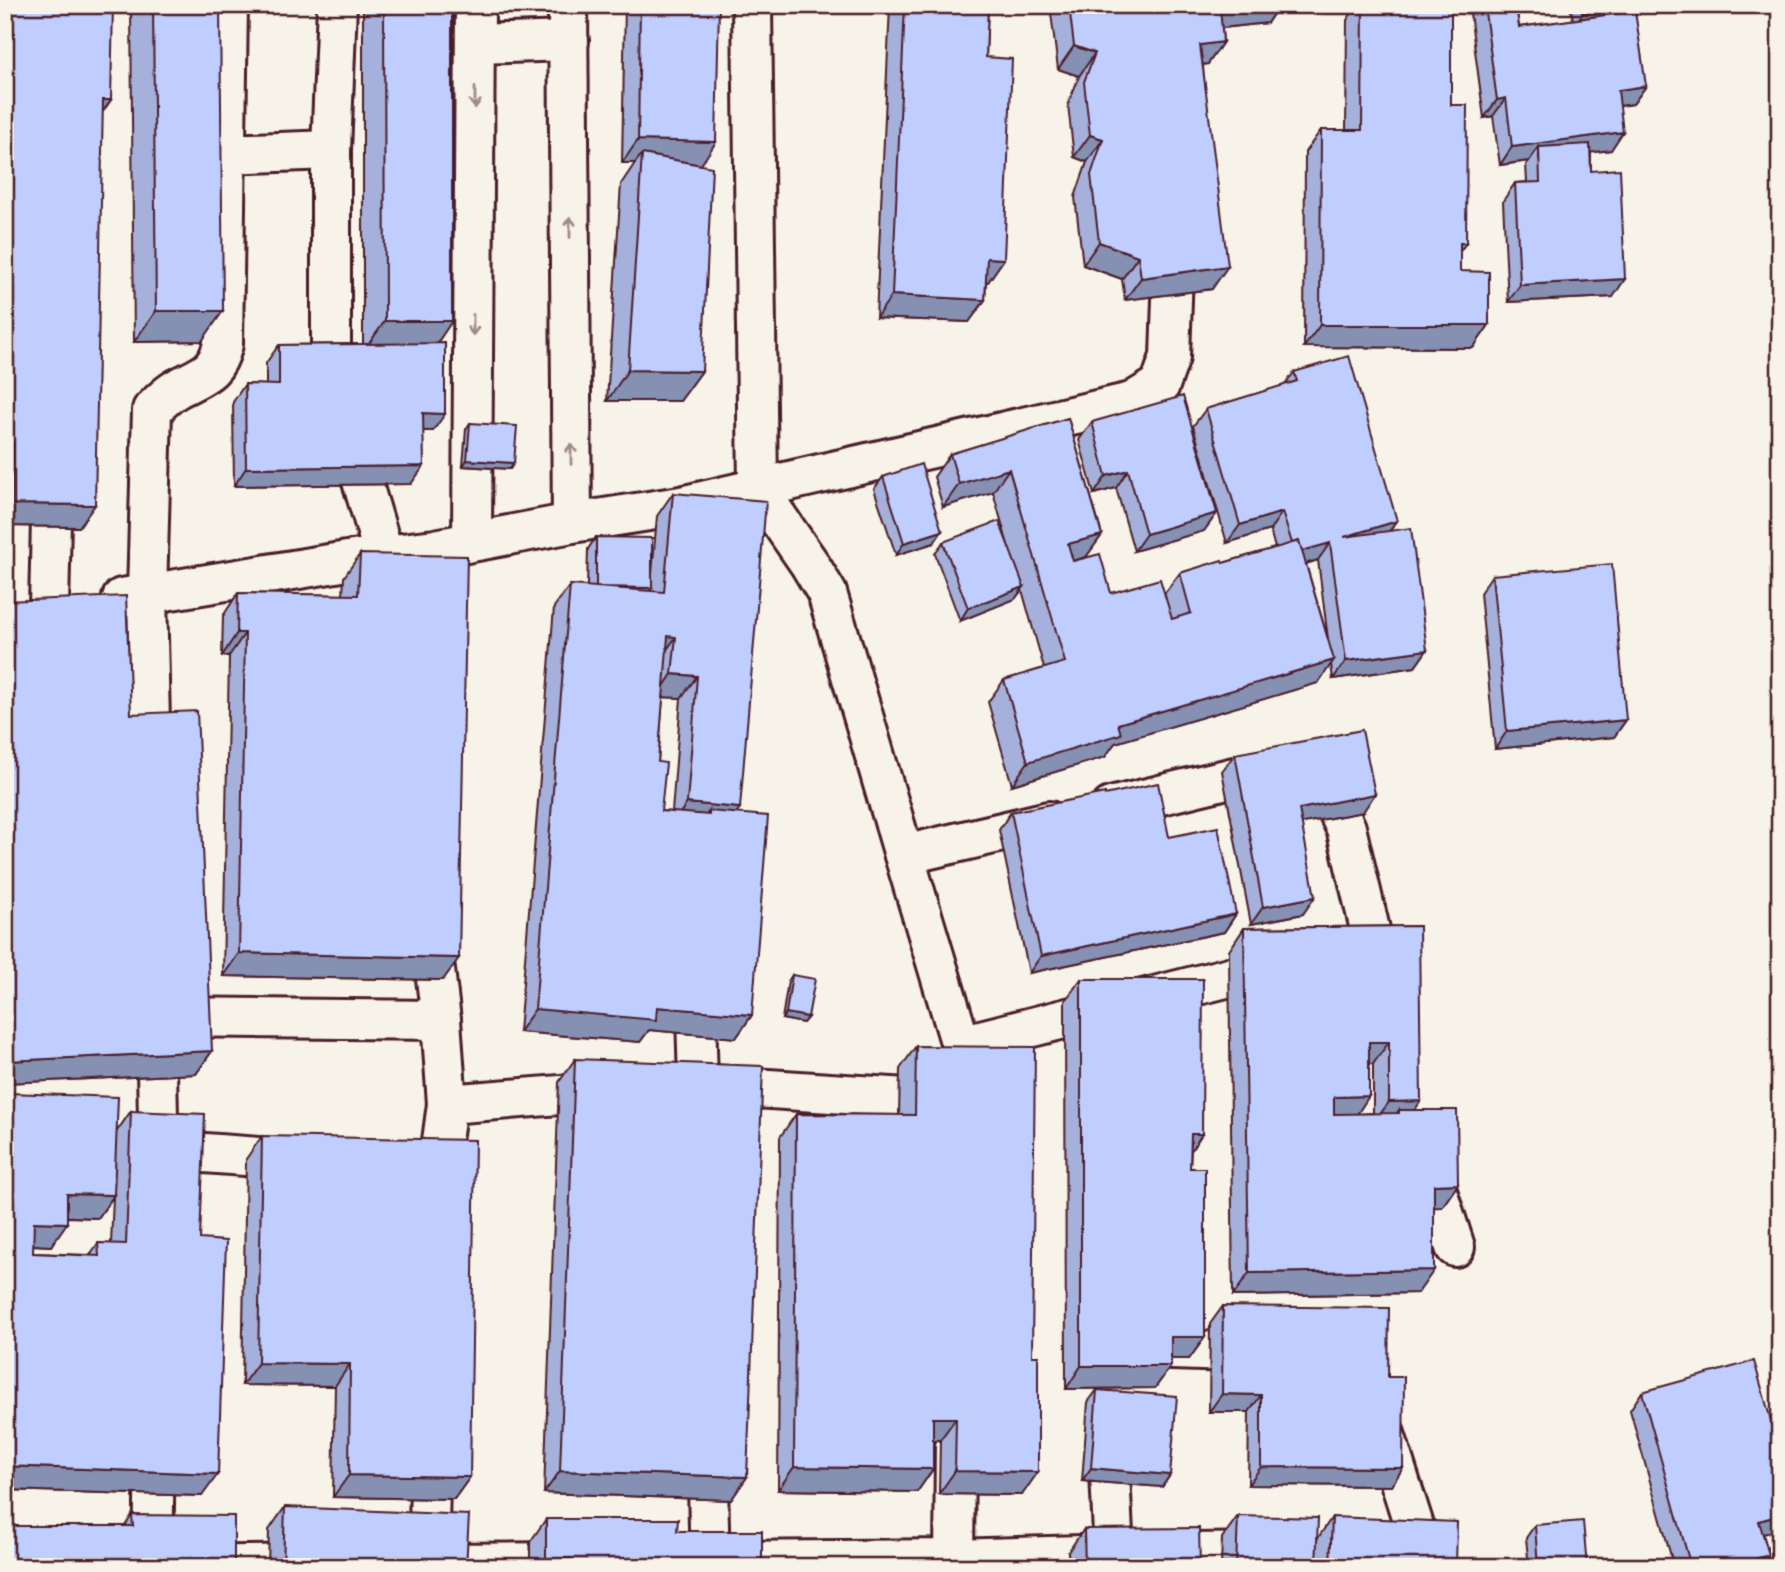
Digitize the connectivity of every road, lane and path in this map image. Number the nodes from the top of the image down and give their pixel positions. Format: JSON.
{"nodes":[{"id":1,"x":228,"y":5,"type":"edge"},
{"id":2,"x":337,"y":5,"type":"edge"},
{"id":3,"x":475,"y":5,"type":"edge"},
{"id":4,"x":752,"y":5,"type":"edge"},
{"id":5,"x":568,"y":23,"type":"edge"},
{"id":6,"x":475,"y":44,"type":"junction"},
{"id":7,"x":331,"y":150,"type":"junction"},
{"id":8,"x":226,"y":153,"type":"junction"},
{"id":9,"x":1176,"y":205,"type":"edge"},
{"id":10,"x":52,"y":443,"type":"edge"},
{"id":11,"x":758,"y":489,"type":"junction"},
{"id":12,"x":572,"y":523,"type":"junction"},
{"id":13,"x":472,"y":541,"type":"junction"},
{"id":14,"x":384,"y":555,"type":"junction"},
{"id":15,"x":147,"y":594,"type":"junction"},
{"id":16,"x":391,"y":610,"type":"edge"},
{"id":17,"x":151,"y":799,"type":"edge"},
{"id":18,"x":904,"y":855,"type":"junction"},
{"id":19,"x":426,"y":897,"type":"edge"},
{"id":20,"x":694,"y":946,"type":"edge"},
{"id":21,"x":1273,"y":966,"type":"edge"},
{"id":22,"x":1388,"y":1003,"type":"edge"},
{"id":23,"x":1101,"y":1010,"type":"junction"},
{"id":24,"x":441,"y":1020,"type":"junction"},
{"id":25,"x":961,"y":1045,"type":"junction"},
{"id":26,"x":1101,"y":1050,"type":"edge"},
{"id":27,"x":670,"y":1086,"type":"junction"},
{"id":28,"x":447,"y":1104,"type":"junction"},
{"id":29,"x":1417,"y":1119,"type":"edge"},
{"id":30,"x":121,"y":1148,"type":"edge"},
{"id":31,"x":159,"y":1149,"type":"junction"},
{"id":32,"x":699,"y":1152,"type":"edge"},
{"id":33,"x":340,"y":1163,"type":"edge"},
{"id":34,"x":159,"y":1205,"type":"edge"},
{"id":35,"x":436,"y":1225,"type":"edge"},
{"id":36,"x":1455,"y":1247,"type":"dead end"},
{"id":37,"x":1104,"y":1348,"type":"edge"},
{"id":38,"x":1303,"y":1355,"type":"edge"},
{"id":39,"x":1371,"y":1390,"type":"edge"},
{"id":40,"x":1107,"y":1403,"type":"edge"},
{"id":41,"x":955,"y":1407,"type":"edge"},
{"id":42,"x":706,"y":1411,"type":"edge"},
{"id":43,"x":155,"y":1413,"type":"edge"},
{"id":44,"x":432,"y":1415,"type":"edge"},
{"id":45,"x":1357,"y":1550,"type":"edge"},
{"id":46,"x":1303,"y":1551,"type":"edge"},
{"id":47,"x":1114,"y":1560,"type":"edge"},
{"id":48,"x":670,"y":1561,"type":"edge"},
{"id":49,"x":616,"y":1562,"type":"edge"},
{"id":50,"x":954,"y":1563,"type":"edge"},
{"id":51,"x":710,"y":1564,"type":"edge"},
{"id":52,"x":428,"y":1565,"type":"edge"},
{"id":53,"x":153,"y":1566,"type":"edge"},
{"id":54,"x":109,"y":1567,"type":"edge"}],
"edges":[{"from":1,"to":8,"type":"street"},
{"from":2,"to":7,"type":"street"},
{"from":3,"to":6,"type":"street"},
{"from":4,"to":11,"type":"street"},
{"from":5,"to":6,"type":"street"},
{"from":12,"to":5,"type":"street","one_way":true},
{"from":6,"to":13,"type":"street","one_way":true},
{"from":7,"to":8,"type":"street"},
{"from":7,"to":14,"type":"street"},
{"from":8,"to":15,"type":"street"},
{"from":9,"to":11,"type":"street"},
{"from":10,"to":15,"type":"street"},
{"from":11,"to":12,"type":"street"},
{"from":11,"to":18,"type":"street"},
{"from":12,"to":13,"type":"street"},
{"from":13,"to":14,"type":"street"},
{"from":14,"to":15,"type":"street"},
{"from":14,"to":16,"type":"street"},
{"from":15,"to":17,"type":"street"},
{"from":18,"to":22,"type":"street"},
{"from":18,"to":25,"type":"street"},
{"from":19,"to":24,"type":"street"},
{"from":20,"to":27,"type":"street"},
{"from":21,"to":23,"type":"street"},
{"from":23,"to":25,"type":"street"},
{"from":23,"to":26,"type":"street"},
{"from":24,"to":28,"type":"street"},
{"from":24,"to":31,"type":"street"},
{"from":25,"to":27,"type":"street"},
{"from":27,"to":28,"type":"street"},
{"from":27,"to":32,"type":"street"},
{"from":28,"to":35,"type":"street"},
{"from":29,"to":36,"type":"street"},
{"from":30,"to":31,"type":"street"},
{"from":31,"to":33,"type":"street"},
{"from":31,"to":34,"type":"street"},
{"from":37,"to":38,"type":"street"},
{"from":39,"to":45,"type":"street"},
{"from":40,"to":47,"type":"street"},
{"from":41,"to":50,"type":"street"},
{"from":42,"to":51,"type":"street"},
{"from":43,"to":53,"type":"street"},
{"from":44,"to":52,"type":"street"},
{"from":46,"to":47,"type":"street"},
{"from":47,"to":50,"type":"street"},
{"from":48,"to":51,"type":"street"},
{"from":49,"to":52,"type":"street"},
{"from":50,"to":51,"type":"street"},
{"from":52,"to":53,"type":"street"},
{"from":53,"to":54,"type":"street"}]}
